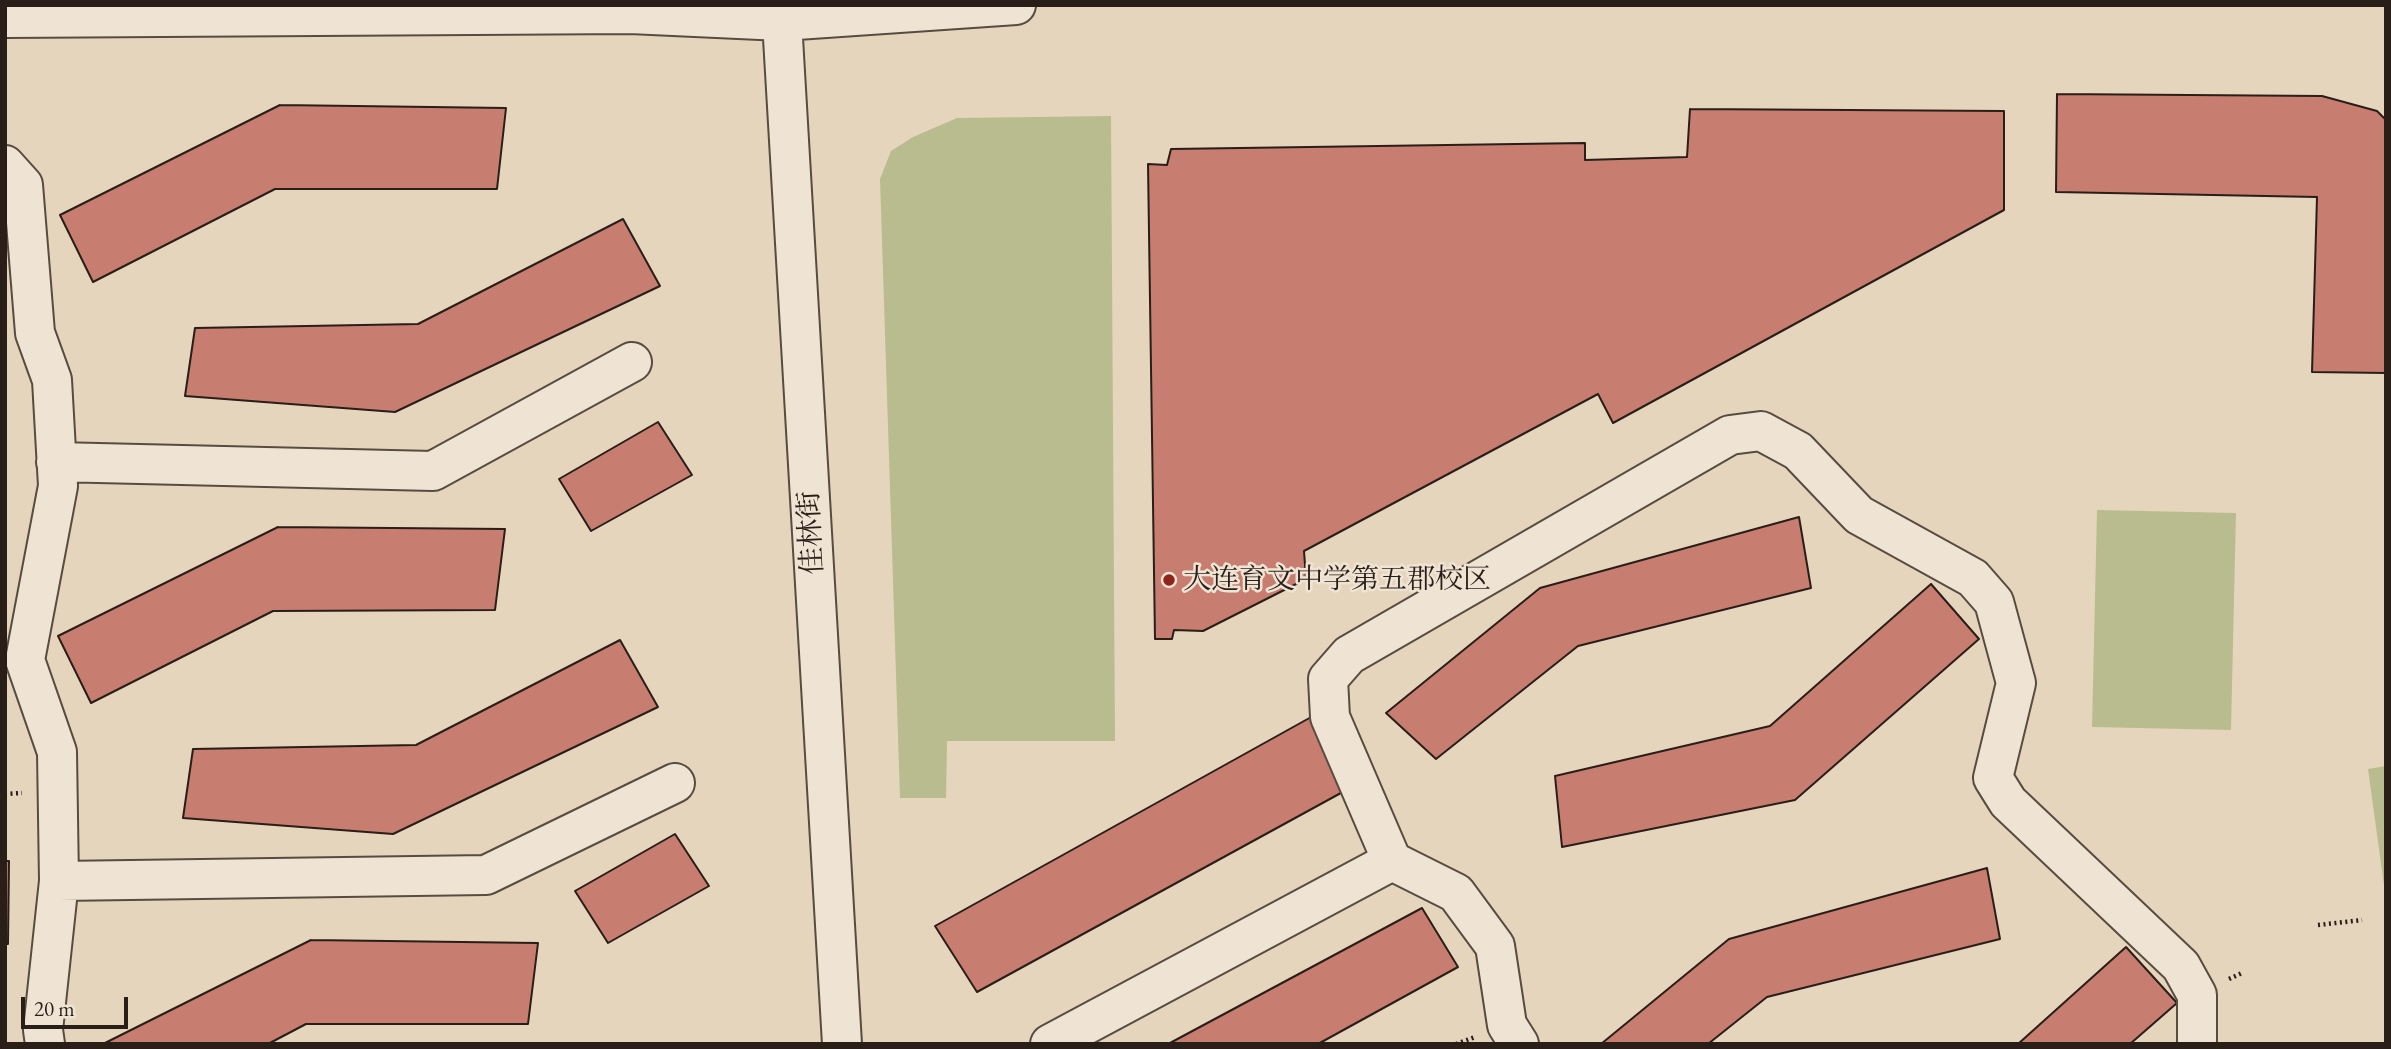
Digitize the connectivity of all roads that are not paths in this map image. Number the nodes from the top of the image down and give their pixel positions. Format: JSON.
{"nodes":[{"id":1,"x":1016,"y":5,"type":"edge"},
{"id":2,"x":782,"y":13,"type":"edge"},
{"id":3,"x":5,"y":18,"type":"edge"},
{"id":4,"x":5,"y":164,"type":"edge"},
{"id":5,"x":632,"y":362,"type":"dead end"},
{"id":6,"x":56,"y":462,"type":"junction"},
{"id":7,"x":675,"y":783,"type":"dead end"},
{"id":8,"x":1392,"y":861,"type":"junction"},
{"id":9,"x":59,"y":881,"type":"junction"},
{"id":10,"x":45,"y":1044,"type":"edge"},
{"id":11,"x":842,"y":1044,"type":"edge"},
{"id":12,"x":1051,"y":1044,"type":"edge"},
{"id":13,"x":1519,"y":1044,"type":"edge"},
{"id":14,"x":2197,"y":1044,"type":"edge"}],
"edges":[{"from":1,"to":2,"type":"street"},
{"from":2,"to":3,"type":"street"},
{"from":2,"to":11,"type":"street","name":"佳林街"},
{"from":4,"to":6,"type":"street"},
{"from":5,"to":6,"type":"street"},
{"from":6,"to":9,"type":"street"},
{"from":7,"to":9,"type":"street"},
{"from":8,"to":12,"type":"street"},
{"from":8,"to":13,"type":"street"},
{"from":8,"to":14,"type":"street"},
{"from":9,"to":10,"type":"street"}]}
